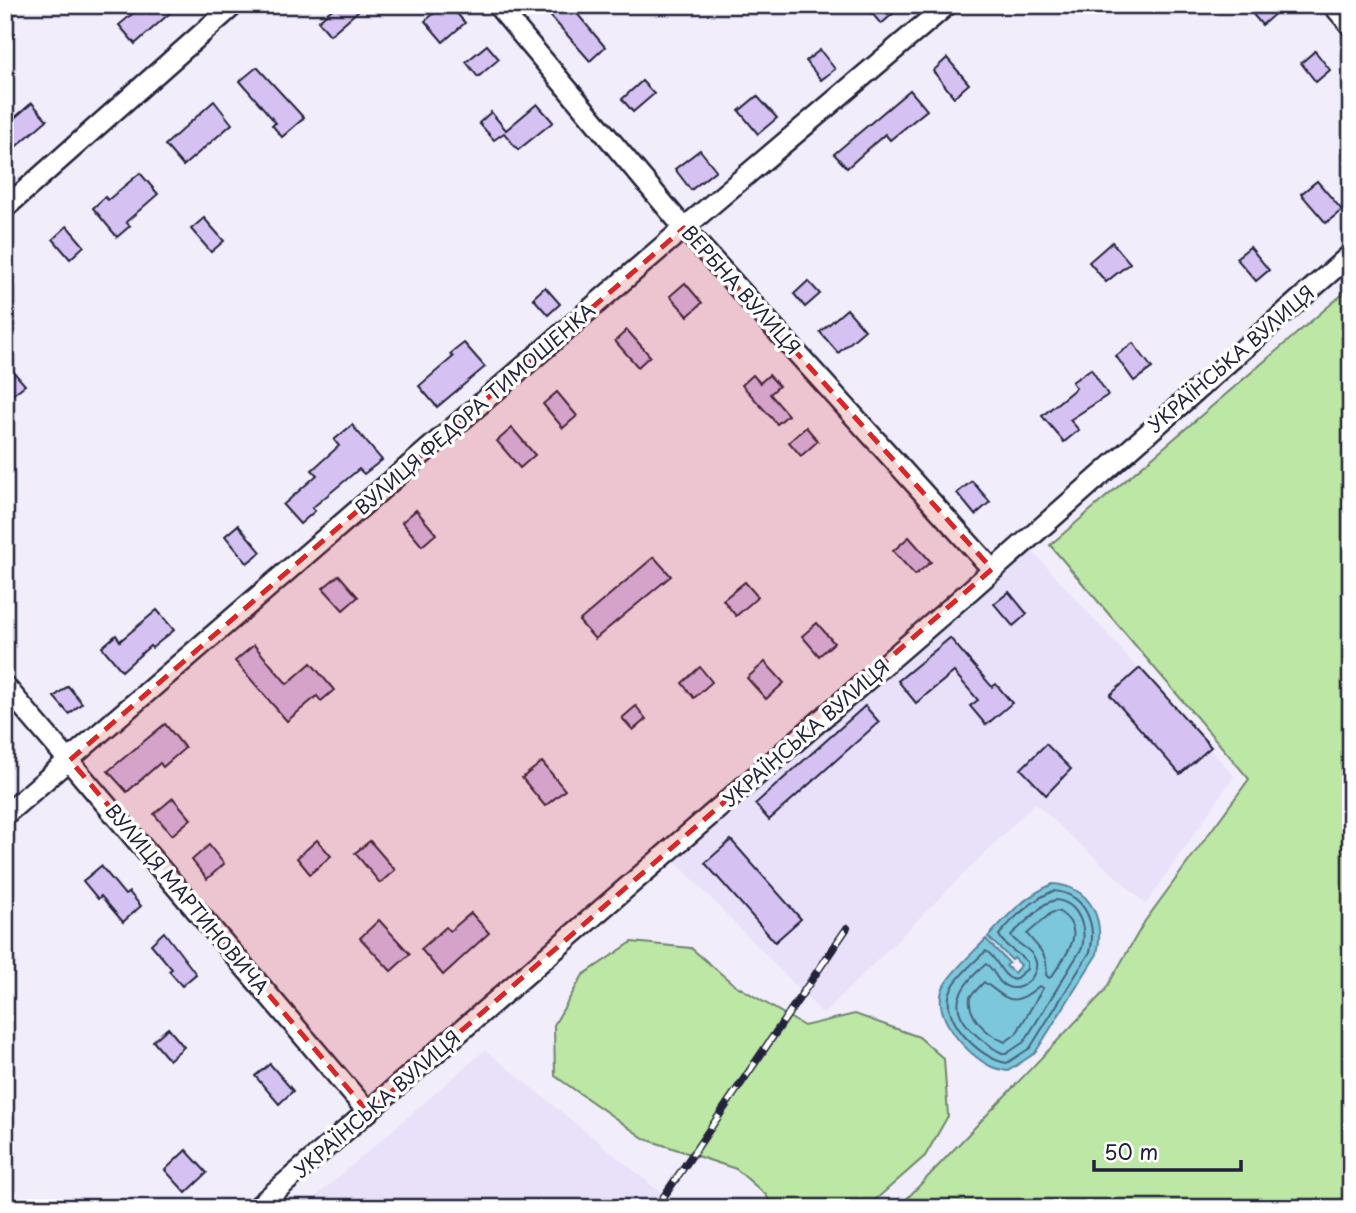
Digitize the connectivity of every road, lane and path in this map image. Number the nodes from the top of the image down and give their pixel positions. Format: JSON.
{"nodes":[{"id":1,"x":234,"y":5,"type":"edge"},
{"id":2,"x":497,"y":5,"type":"edge"},
{"id":3,"x":947,"y":5,"type":"edge"},
{"id":4,"x":1333,"y":5,"type":"edge"},
{"id":5,"x":1351,"y":26,"type":"edge"},
{"id":6,"x":5,"y":208,"type":"edge"},
{"id":7,"x":684,"y":228,"type":"junction"},
{"id":8,"x":1351,"y":254,"type":"edge"},
{"id":9,"x":992,"y":569,"type":"junction"},
{"id":10,"x":5,"y":687,"type":"edge"},
{"id":11,"x":70,"y":760,"type":"junction"},
{"id":12,"x":5,"y":815,"type":"edge"},
{"id":13,"x":368,"y":1112,"type":"junction"},
{"id":14,"x":256,"y":1208,"type":"edge"}],
"edges":[{"from":1,"to":6,"type":"street"},
{"from":2,"to":7,"type":"street","name":"ВЕРБНА ВУЛИЦЯ"},
{"from":3,"to":7,"type":"street","name":"ВУЛИЦЯ ФЕДОРА ТИМОШЕНКА"},
{"from":4,"to":5,"type":"street"},
{"from":7,"to":9,"type":"street","name":"ВЕРБНА ВУЛИЦЯ"},
{"from":7,"to":11,"type":"street","name":"ВУЛИЦЯ ФЕДОРА ТИМОШЕНКА"},
{"from":8,"to":9,"type":"street","name":"УКРАЇНСЬКА ВУЛИЦЯ"},
{"from":9,"to":13,"type":"street","name":"УКРАЇНСЬКА ВУЛИЦЯ"},
{"from":10,"to":11,"type":"street","name":"ВУЛИЦЯ МАРТИНОВИЧА"},
{"from":11,"to":12,"type":"street","name":"ВУЛИЦЯ ФЕДОРА ТИМОШЕНКА"},
{"from":11,"to":13,"type":"street","name":"ВУЛИЦЯ МАРТИНОВИЧА"},
{"from":13,"to":14,"type":"street","name":"УКРАЇНСЬКА ВУЛИЦЯ"}]}
